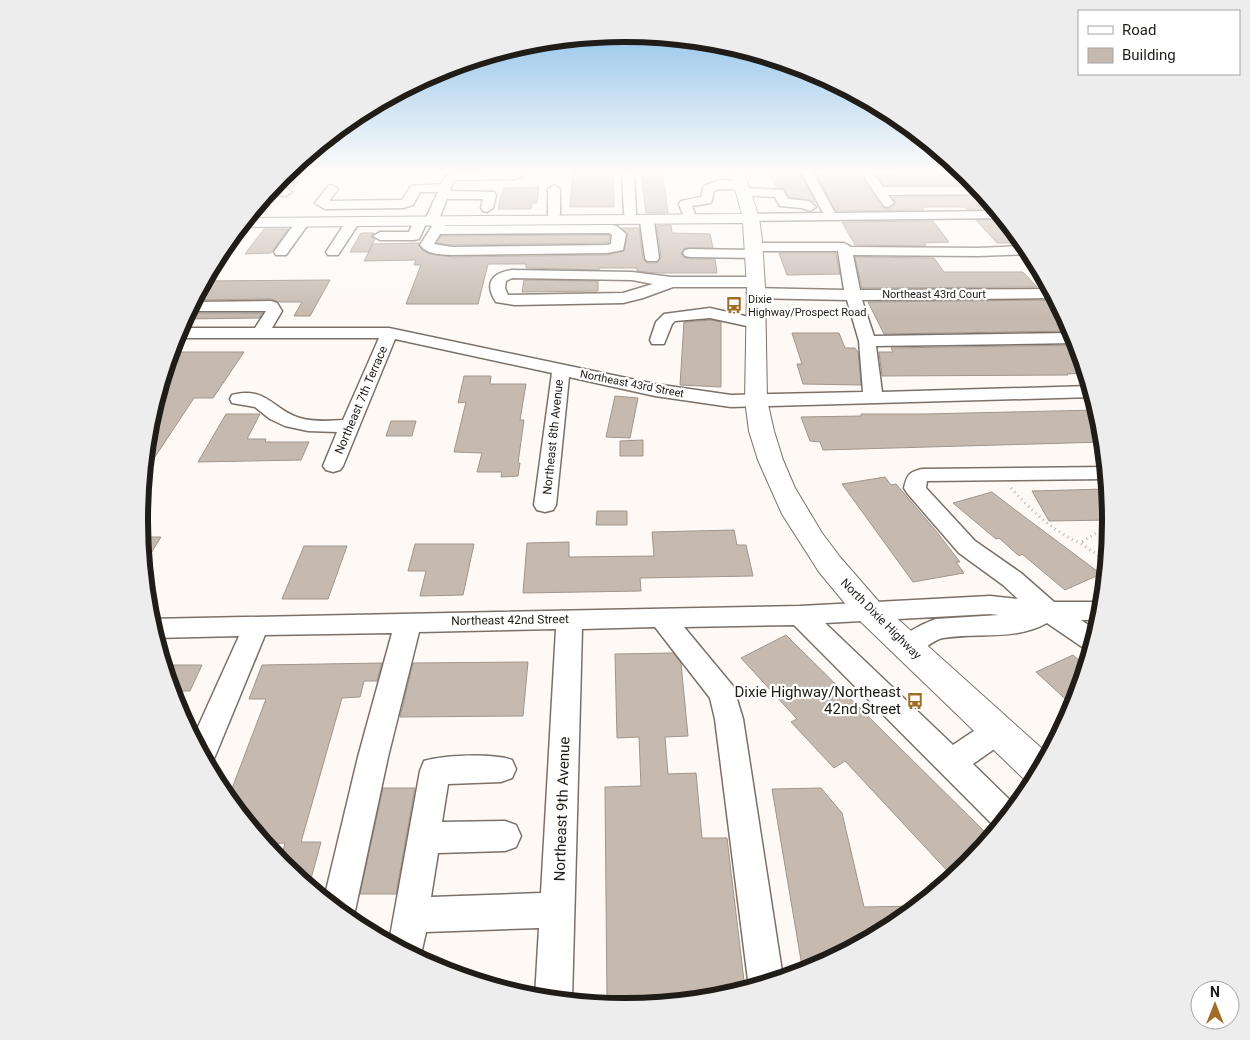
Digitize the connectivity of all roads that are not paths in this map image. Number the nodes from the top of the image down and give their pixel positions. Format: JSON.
{"nodes":[{"id":1,"x":342,"y":220,"type":"edge"},
{"id":2,"x":476,"y":220,"type":"edge"},
{"id":3,"x":671,"y":220,"type":"edge"},
{"id":4,"x":732,"y":220,"type":"edge"},
{"id":5,"x":751,"y":220,"type":"edge"},
{"id":6,"x":835,"y":220,"type":"edge"},
{"id":7,"x":648,"y":221,"type":"junction"},
{"id":8,"x":433,"y":222,"type":"junction"},
{"id":9,"x":689,"y":222,"type":"junction"},
{"id":10,"x":302,"y":223,"type":"junction"},
{"id":11,"x":352,"y":223,"type":"junction"},
{"id":12,"x":250,"y":224,"type":"edge"},
{"id":13,"x":612,"y":225,"type":"junction"},
{"id":14,"x":380,"y":236,"type":"dead end"},
{"id":15,"x":788,"y":238,"type":"dead end"},
{"id":16,"x":844,"y":246,"type":"junction"},
{"id":17,"x":755,"y":250,"type":"junction"},
{"id":18,"x":1019,"y":250,"type":"edge"},
{"id":19,"x":281,"y":252,"type":"dead end"},
{"id":20,"x":334,"y":252,"type":"dead end"},
{"id":21,"x":690,"y":253,"type":"dead end"},
{"id":22,"x":652,"y":258,"type":"dead end"},
{"id":23,"x":671,"y":282,"type":"junction"},
{"id":24,"x":713,"y":282,"type":"junction"},
{"id":25,"x":755,"y":287,"type":"junction"},
{"id":26,"x":1046,"y":294,"type":"edge"},
{"id":27,"x":853,"y":295,"type":"junction"},
{"id":28,"x":198,"y":307,"type":"edge"},
{"id":29,"x":710,"y":313,"type":"junction"},
{"id":30,"x":756,"y":323,"type":"junction"},
{"id":31,"x":186,"y":332,"type":"edge"},
{"id":32,"x":261,"y":332,"type":"junction"},
{"id":33,"x":389,"y":333,"type":"junction"},
{"id":34,"x":1066,"y":338,"type":"edge"},
{"id":35,"x":658,"y":340,"type":"dead end"},
{"id":36,"x":866,"y":341,"type":"junction"},
{"id":37,"x":561,"y":369,"type":"junction"},
{"id":38,"x":1085,"y":392,"type":"edge"},
{"id":39,"x":873,"y":398,"type":"junction"},
{"id":40,"x":239,"y":400,"type":"dead end"},
{"id":41,"x":756,"y":400,"type":"junction"},
{"id":42,"x":350,"y":426,"type":"junction"},
{"id":43,"x":333,"y":466,"type":"dead end"},
{"id":44,"x":1099,"y":473,"type":"edge"},
{"id":45,"x":545,"y":505,"type":"dead end"},
{"id":46,"x":869,"y":611,"type":"junction"},
{"id":47,"x":1048,"y":611,"type":"junction"},
{"id":48,"x":1093,"y":611,"type":"edge"},
{"id":49,"x":800,"y":615,"type":"junction"},
{"id":50,"x":661,"y":617,"type":"junction"},
{"id":51,"x":569,"y":619,"type":"junction"},
{"id":52,"x":408,"y":623,"type":"junction"},
{"id":53,"x":256,"y":626,"type":"junction"},
{"id":54,"x":160,"y":628,"type":"edge"},
{"id":55,"x":1087,"y":638,"type":"edge"},
{"id":56,"x":907,"y":647,"type":"junction"},
{"id":57,"x":998,"y":731,"type":"junction"},
{"id":58,"x":205,"y":747,"type":"edge"},
{"id":59,"x":951,"y":763,"type":"junction"},
{"id":60,"x":1035,"y":765,"type":"edge"},
{"id":61,"x":501,"y":769,"type":"dead end"},
{"id":62,"x":1002,"y":813,"type":"edge"},
{"id":63,"x":505,"y":836,"type":"dead end"},
{"id":64,"x":424,"y":838,"type":"junction"},
{"id":65,"x":340,"y":903,"type":"edge"},
{"id":66,"x":558,"y":910,"type":"junction"},
{"id":67,"x":411,"y":915,"type":"junction"},
{"id":68,"x":406,"y":944,"type":"edge"},
{"id":69,"x":765,"y":976,"type":"edge"},
{"id":70,"x":554,"y":992,"type":"edge"}],
"edges":[{"from":1,"to":8,"type":"main road"},
{"from":2,"to":8,"type":"main road"},
{"from":3,"to":9,"type":"main road"},
{"from":4,"to":9,"type":"main road"},
{"from":5,"to":17,"type":"main road","name":"North Dixie Highway"},
{"from":6,"to":16,"type":"street"},
{"from":7,"to":9,"type":"main road"},
{"from":7,"to":13,"type":"main road"},
{"from":7,"to":22,"type":"street"},
{"from":8,"to":11,"type":"main road"},
{"from":8,"to":13,"type":"main road"},
{"from":8,"to":13,"type":"street"},
{"from":8,"to":14,"type":"street"},
{"from":10,"to":11,"type":"main road"},
{"from":10,"to":12,"type":"main road"},
{"from":10,"to":19,"type":"street"},
{"from":11,"to":20,"type":"street"},
{"from":15,"to":16,"type":"street"},
{"from":16,"to":17,"type":"street"},
{"from":16,"to":18,"type":"street"},
{"from":16,"to":27,"type":"street"},
{"from":17,"to":21,"type":"street"},
{"from":17,"to":25,"type":"main road","name":"North Dixie Highway"},
{"from":23,"to":23,"type":"street"},
{"from":23,"to":24,"type":"street","name":"Northeast 43rd Court"},
{"from":24,"to":25,"type":"street","name":"Northeast 43rd Court"},
{"from":24,"to":29,"type":"street"},
{"from":25,"to":27,"type":"street","name":"Northeast 43rd Court"},
{"from":25,"to":30,"type":"main road","name":"North Dixie Highway"},
{"from":26,"to":27,"type":"street","name":"Northeast 43rd Court"},
{"from":27,"to":36,"type":"street"},
{"from":28,"to":32,"type":"street"},
{"from":29,"to":30,"type":"street"},
{"from":29,"to":35,"type":"street"},
{"from":30,"to":41,"type":"main road","name":"North Dixie Highway"},
{"from":31,"to":32,"type":"street","name":"Northeast 43rd Street"},
{"from":32,"to":33,"type":"street","name":"Northeast 43rd Street"},
{"from":33,"to":37,"type":"street","name":"Northeast 43rd Street"},
{"from":33,"to":42,"type":"street","name":"Northeast 7th Terrace"},
{"from":34,"to":36,"type":"street"},
{"from":36,"to":39,"type":"street"},
{"from":37,"to":41,"type":"street","name":"Northeast 43rd Street"},
{"from":37,"to":45,"type":"street","name":"Northeast 8th Avenue"},
{"from":38,"to":39,"type":"street","name":"Northeast 43rd Street"},
{"from":39,"to":41,"type":"street","name":"Northeast 43rd Street"},
{"from":40,"to":42,"type":"street"},
{"from":41,"to":46,"type":"main road","name":"North Dixie Highway"},
{"from":42,"to":43,"type":"street","name":"Northeast 7th Terrace"},
{"from":44,"to":47,"type":"street"},
{"from":46,"to":47,"type":"street","name":"Northeast 42nd Street"},
{"from":46,"to":49,"type":"street","name":"Northeast 42nd Street"},
{"from":46,"to":56,"type":"main road","name":"North Dixie Highway"},
{"from":47,"to":48,"type":"street","name":"Northeast 42nd Street"},
{"from":47,"to":55,"type":"street"},
{"from":47,"to":56,"type":"street"},
{"from":49,"to":50,"type":"street","name":"Northeast 42nd Street"},
{"from":49,"to":59,"type":"street"},
{"from":50,"to":51,"type":"street","name":"Northeast 42nd Street"},
{"from":50,"to":69,"type":"street"},
{"from":51,"to":52,"type":"street","name":"Northeast 42nd Street"},
{"from":51,"to":66,"type":"street","name":"Northeast 9th Avenue"},
{"from":52,"to":53,"type":"street","name":"Northeast 42nd Street"},
{"from":52,"to":65,"type":"street"},
{"from":53,"to":54,"type":"street","name":"Northeast 42nd Street"},
{"from":53,"to":58,"type":"street"},
{"from":56,"to":57,"type":"main road","name":"North Dixie Highway"},
{"from":57,"to":59,"type":"street"},
{"from":57,"to":60,"type":"main road","name":"North Dixie Highway"},
{"from":59,"to":62,"type":"street"},
{"from":61,"to":64,"type":"street"},
{"from":63,"to":64,"type":"street"},
{"from":64,"to":67,"type":"street"},
{"from":66,"to":67,"type":"street"},
{"from":66,"to":70,"type":"street","name":"Northeast 9th Avenue"},
{"from":67,"to":68,"type":"street"}]}
